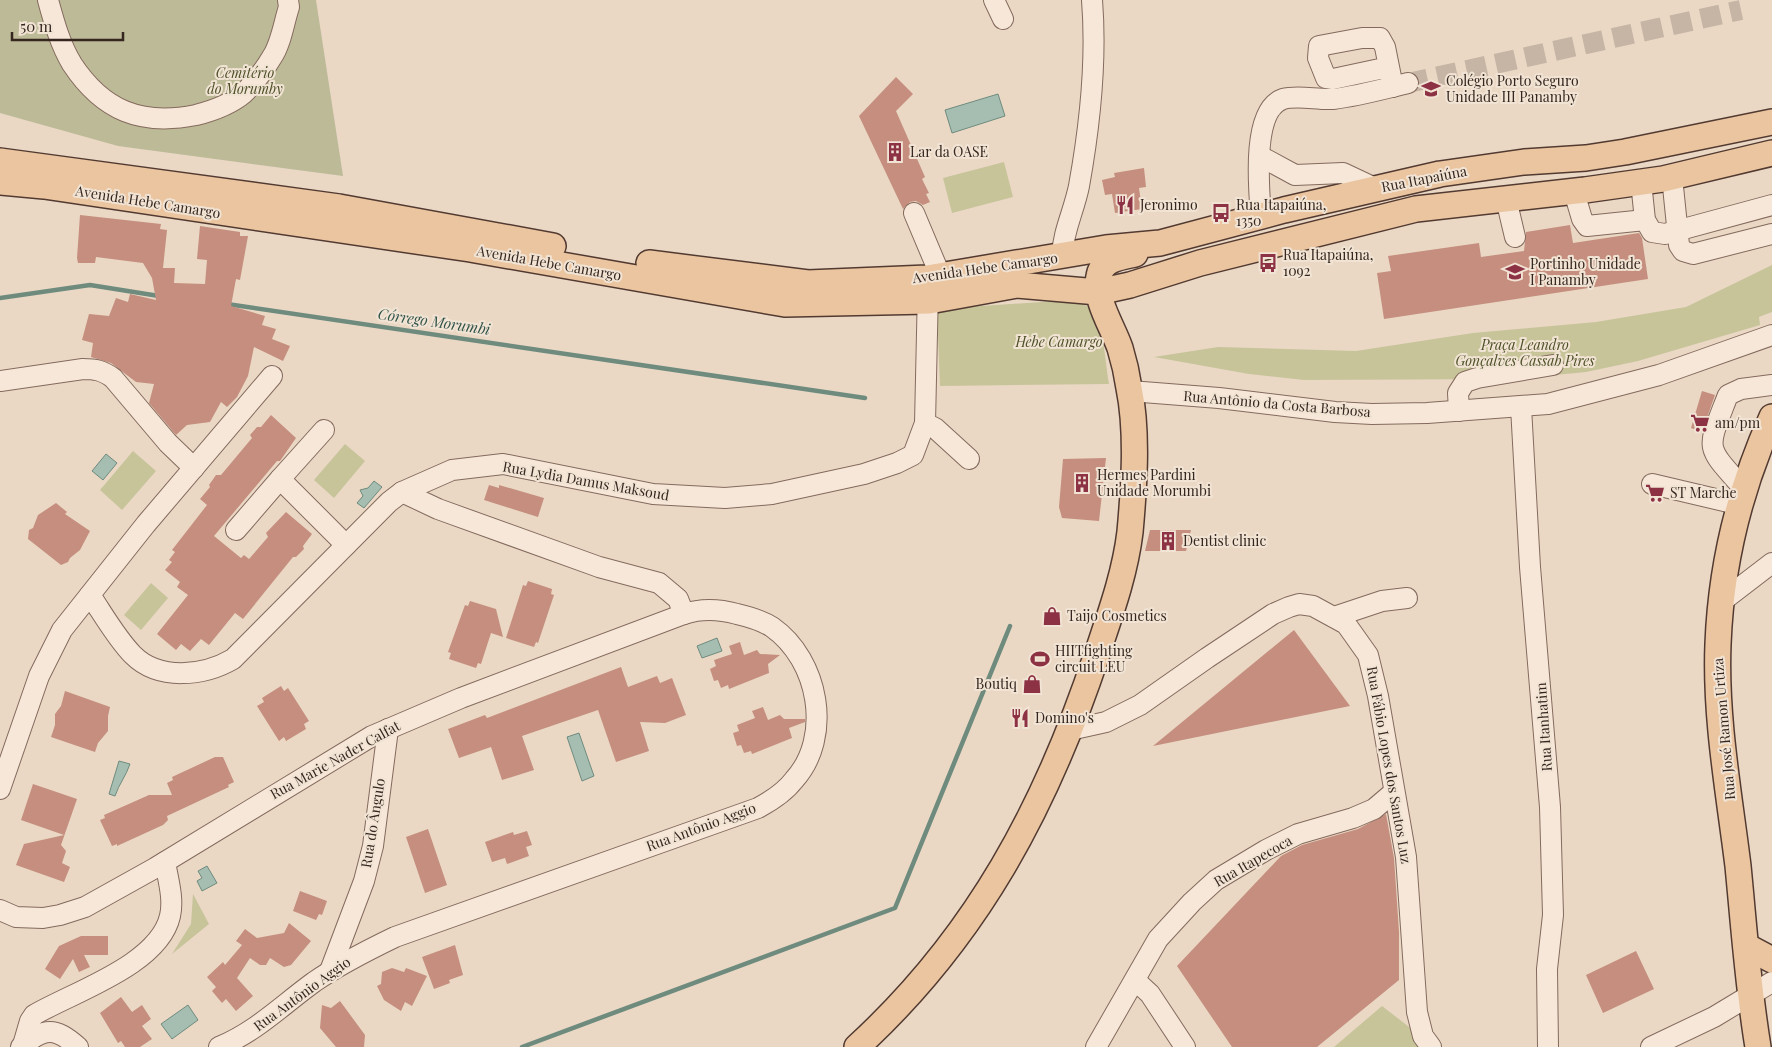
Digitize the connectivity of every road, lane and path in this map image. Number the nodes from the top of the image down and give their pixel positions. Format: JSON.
{"nodes":[{"id":1,"x":288,"y":0,"type":"edge"},
{"id":2,"x":994,"y":0,"type":"edge"},
{"id":3,"x":1092,"y":0,"type":"edge"},
{"id":4,"x":48,"y":1,"type":"edge"},
{"id":5,"x":1003,"y":19,"type":"dead end"},
{"id":6,"x":1389,"y":67,"type":"dead end"},
{"id":7,"x":1772,"y":122,"type":"edge"},
{"id":8,"x":1772,"y":153,"type":"edge"},
{"id":9,"x":1260,"y":156,"type":"junction"},
{"id":10,"x":0,"y":161,"type":"edge"},
{"id":11,"x":1672,"y":177,"type":"junction"},
{"id":12,"x":0,"y":182,"type":"edge"},
{"id":13,"x":1641,"y":182,"type":"junction"},
{"id":14,"x":1377,"y":189,"type":"junction"},
{"id":15,"x":1574,"y":192,"type":"junction"},
{"id":16,"x":1335,"y":199,"type":"junction"},
{"id":17,"x":1506,"y":199,"type":"junction"},
{"id":18,"x":1772,"y":205,"type":"edge"},
{"id":19,"x":914,"y":213,"type":"dead end"},
{"id":20,"x":1261,"y":217,"type":"junction"},
{"id":21,"x":1646,"y":220,"type":"junction"},
{"id":22,"x":1678,"y":229,"type":"junction"},
{"id":23,"x":1317,"y":232,"type":"junction"},
{"id":24,"x":1772,"y":234,"type":"edge"},
{"id":25,"x":1515,"y":237,"type":"dead end"},
{"id":26,"x":1160,"y":243,"type":"junction"},
{"id":27,"x":1071,"y":255,"type":"junction"},
{"id":28,"x":932,"y":285,"type":"junction"},
{"id":29,"x":1130,"y":285,"type":"junction"},
{"id":30,"x":1098,"y":292,"type":"junction"},
{"id":31,"x":1772,"y":335,"type":"edge"},
{"id":32,"x":1119,"y":347,"type":"junction"},
{"id":33,"x":1553,"y":366,"type":"dead end"},
{"id":34,"x":272,"y":376,"type":"dead end"},
{"id":35,"x":0,"y":381,"type":"edge"},
{"id":36,"x":1772,"y":385,"type":"edge"},
{"id":37,"x":1130,"y":392,"type":"junction"},
{"id":38,"x":1521,"y":406,"type":"junction"},
{"id":39,"x":1459,"y":411,"type":"junction"},
{"id":40,"x":1772,"y":417,"type":"edge"},
{"id":41,"x":925,"y":423,"type":"junction"},
{"id":42,"x":324,"y":430,"type":"dead end"},
{"id":43,"x":969,"y":459,"type":"dead end"},
{"id":44,"x":194,"y":468,"type":"junction"},
{"id":45,"x":280,"y":479,"type":"junction"},
{"id":46,"x":1652,"y":484,"type":"dead end"},
{"id":47,"x":402,"y":492,"type":"junction"},
{"id":48,"x":1743,"y":498,"type":"junction"},
{"id":49,"x":236,"y":530,"type":"dead end"},
{"id":50,"x":346,"y":545,"type":"junction"},
{"id":51,"x":1772,"y":563,"type":"edge"},
{"id":52,"x":90,"y":595,"type":"junction"},
{"id":53,"x":1407,"y":598,"type":"dead end"},
{"id":54,"x":1721,"y":602,"type":"junction"},
{"id":55,"x":684,"y":614,"type":"junction"},
{"id":56,"x":1334,"y":617,"type":"junction"},
{"id":57,"x":388,"y":729,"type":"junction"},
{"id":58,"x":1070,"y":730,"type":"junction"},
{"id":59,"x":0,"y":789,"type":"edge"},
{"id":60,"x":1394,"y":792,"type":"junction"},
{"id":61,"x":165,"y":862,"type":"junction"},
{"id":62,"x":0,"y":910,"type":"edge"},
{"id":63,"x":1746,"y":946,"type":"junction"},
{"id":64,"x":1772,"y":960,"type":"edge"},
{"id":65,"x":330,"y":971,"type":"junction"},
{"id":66,"x":1136,"y":980,"type":"junction"},
{"id":67,"x":1772,"y":982,"type":"edge"},
{"id":68,"x":1752,"y":996,"type":"junction"},
{"id":69,"x":22,"y":1046,"type":"edge"},
{"id":70,"x":78,"y":1047,"type":"edge"},
{"id":71,"x":219,"y":1047,"type":"edge"},
{"id":72,"x":857,"y":1047,"type":"edge"},
{"id":73,"x":1096,"y":1047,"type":"edge"},
{"id":74,"x":1185,"y":1047,"type":"edge"},
{"id":75,"x":1431,"y":1047,"type":"edge"},
{"id":76,"x":1548,"y":1047,"type":"edge"},
{"id":77,"x":1651,"y":1047,"type":"edge"},
{"id":78,"x":1758,"y":1047,"type":"edge"}],
"edges":[{"from":1,"to":4,"type":"street"},
{"from":2,"to":5,"type":"street"},
{"from":3,"to":27,"type":"street"},
{"from":6,"to":9,"type":"street"},
{"from":7,"to":14,"type":"main road","name":"Rua Itapaiúna"},
{"from":8,"to":11,"type":"main road","name":"Rua Itapaiúna"},
{"from":9,"to":14,"type":"street"},
{"from":9,"to":20,"type":"street"},
{"from":10,"to":28,"type":"main road","name":"Avenida Hebe Camargo"},
{"from":11,"to":13,"type":"main road","name":"Rua Itapaiúna"},
{"from":11,"to":22,"type":"street"},
{"from":12,"to":28,"type":"main road","name":"Avenida Hebe Camargo"},
{"from":13,"to":15,"type":"main road","name":"Rua Itapaiúna"},
{"from":13,"to":21,"type":"street"},
{"from":14,"to":16,"type":"main road","name":"Rua Itapaiúna"},
{"from":15,"to":17,"type":"main road","name":"Rua Itapaiúna"},
{"from":15,"to":21,"type":"street"},
{"from":16,"to":20,"type":"main road","name":"Rua Itapaiúna"},
{"from":16,"to":23,"type":"main road"},
{"from":17,"to":23,"type":"main road","name":"Rua Itapaiúna"},
{"from":17,"to":25,"type":"street"},
{"from":18,"to":22,"type":"street"},
{"from":19,"to":28,"type":"street"},
{"from":20,"to":26,"type":"main road","name":"Rua Itapaiúna"},
{"from":21,"to":22,"type":"street"},
{"from":22,"to":24,"type":"street"},
{"from":23,"to":29,"type":"main road","name":"Rua Itapaiúna"},
{"from":26,"to":27,"type":"main road","name":"Rua Itapaiúna"},
{"from":26,"to":30,"type":"main road"},
{"from":27,"to":28,"type":"main road","name":"Avenida Hebe Camargo"},
{"from":28,"to":30,"type":"main road","name":"Avenida Hebe Camargo"},
{"from":28,"to":41,"type":"street"},
{"from":29,"to":30,"type":"main road","name":"Rua Itapaiúna"},
{"from":29,"to":32,"type":"main road"},
{"from":30,"to":32,"type":"main road"},
{"from":31,"to":38,"type":"street","name":"Rua Antônio da Costa Barbosa"},
{"from":32,"to":37,"type":"main road"},
{"from":33,"to":39,"type":"street"},
{"from":34,"to":44,"type":"street"},
{"from":35,"to":44,"type":"street"},
{"from":36,"to":48,"type":"street"},
{"from":37,"to":39,"type":"street","name":"Rua Antônio da Costa Barbosa"},
{"from":37,"to":58,"type":"main road"},
{"from":38,"to":39,"type":"street","name":"Rua Antônio da Costa Barbosa"},
{"from":38,"to":76,"type":"street","name":"Rua Itanhatim"},
{"from":40,"to":48,"type":"main road","name":"Rua José Ramon Urtiza"},
{"from":41,"to":43,"type":"street"},
{"from":41,"to":47,"type":"street","name":"Rua Lydia Damus Maksoud"},
{"from":42,"to":45,"type":"street"},
{"from":44,"to":52,"type":"street"},
{"from":45,"to":49,"type":"street"},
{"from":45,"to":50,"type":"street"},
{"from":46,"to":48,"type":"street"},
{"from":47,"to":50,"type":"street","name":"Rua Lydia Damus Maksoud"},
{"from":47,"to":55,"type":"street"},
{"from":48,"to":54,"type":"main road","name":"Rua José Ramon Urtiza"},
{"from":50,"to":52,"type":"street","name":"Rua Lydia Damus Maksoud"},
{"from":51,"to":54,"type":"street"},
{"from":52,"to":59,"type":"street"},
{"from":53,"to":56,"type":"street"},
{"from":54,"to":63,"type":"main road","name":"Rua José Ramon Urtiza"},
{"from":55,"to":57,"type":"street","name":"Rua Marie Nader Calfat"},
{"from":55,"to":65,"type":"street","name":"Rua Antônio Aggio"},
{"from":56,"to":58,"type":"street","name":"Rua Fábio Lopes dos Santos Luz"},
{"from":56,"to":60,"type":"street","name":"Rua Fábio Lopes dos Santos Luz"},
{"from":57,"to":61,"type":"street","name":"Rua Marie Nader Calfat"},
{"from":57,"to":65,"type":"street","name":"Rua do Ângulo"},
{"from":58,"to":72,"type":"main road"},
{"from":60,"to":66,"type":"street","name":"Rua Itapecoca"},
{"from":60,"to":75,"type":"street","name":"Rua Fábio Lopes dos Santos Luz"},
{"from":61,"to":62,"type":"street","name":"Rua Marie Nader Calfat"},
{"from":61,"to":69,"type":"street"},
{"from":63,"to":64,"type":"main road"},
{"from":63,"to":68,"type":"main road","name":"Rua José Ramon Urtiza"},
{"from":65,"to":71,"type":"street","name":"Rua Antônio Aggio"},
{"from":66,"to":73,"type":"street","name":"Rua Itapecoca"},
{"from":66,"to":74,"type":"street"},
{"from":67,"to":68,"type":"street"},
{"from":68,"to":77,"type":"street"},
{"from":68,"to":78,"type":"main road","name":"Rua José Ramon Urtiza"},
{"from":69,"to":70,"type":"street"}]}
